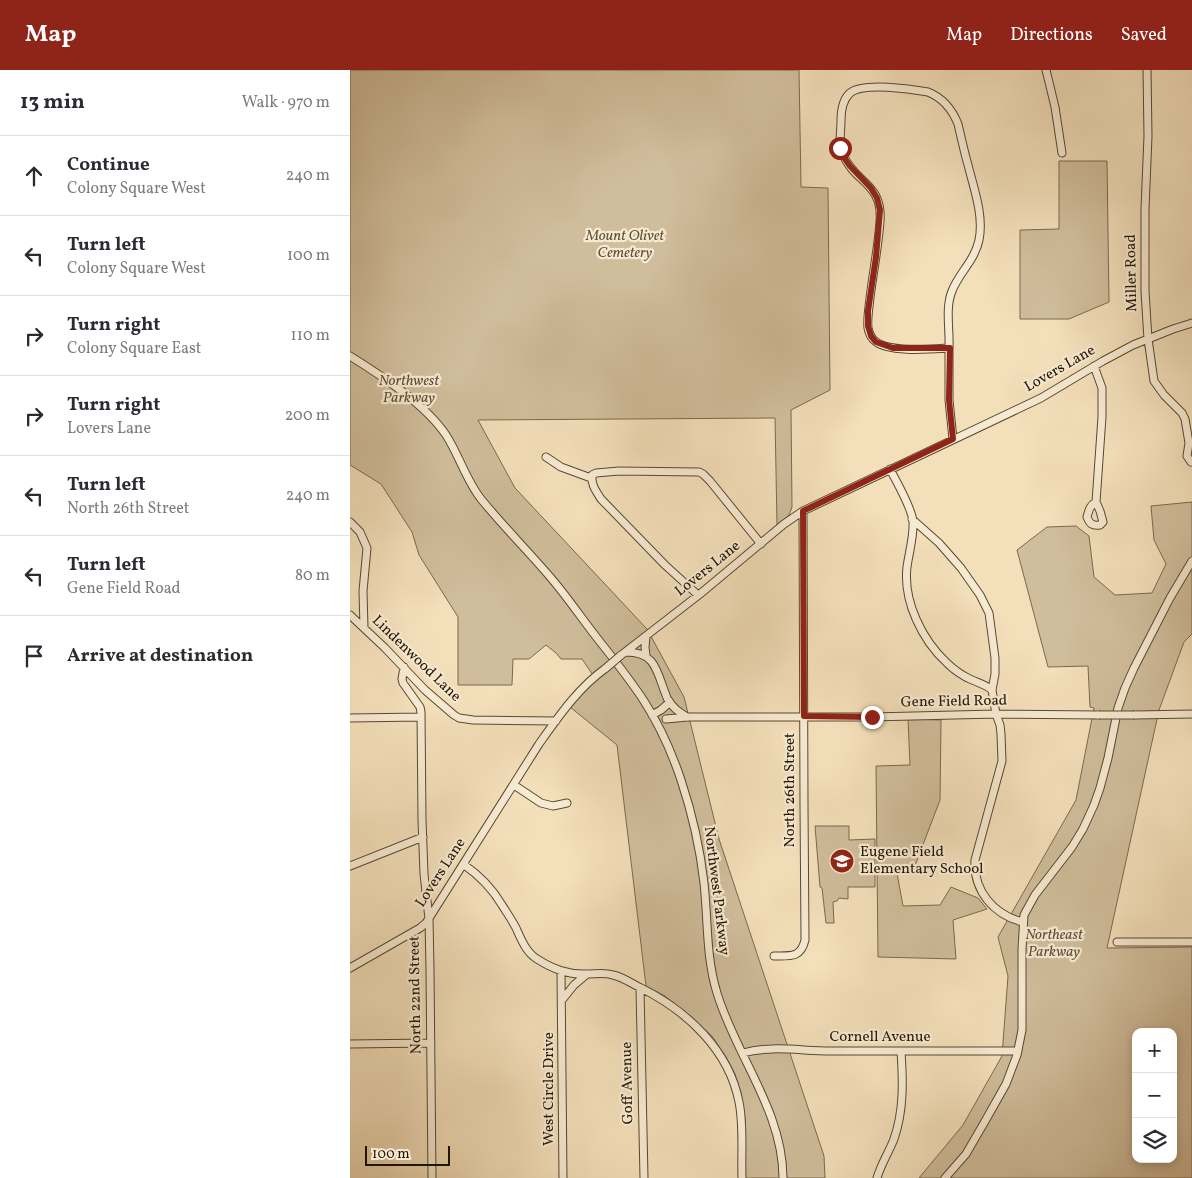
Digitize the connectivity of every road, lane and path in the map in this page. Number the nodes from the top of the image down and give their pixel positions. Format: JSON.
{"nodes":[{"id":1,"x":1046,"y":70,"type":"edge"},
{"id":2,"x":1147,"y":70,"type":"edge"},
{"id":3,"x":1062,"y":153,"type":"dead end"},
{"id":4,"x":1192,"y":323,"type":"edge"},
{"id":5,"x":1148,"y":339,"type":"junction"},
{"id":6,"x":950,"y":348,"type":"junction"},
{"id":7,"x":350,"y":356,"type":"edge"},
{"id":8,"x":1094,"y":366,"type":"junction"},
{"id":9,"x":953,"y":439,"type":"junction"},
{"id":10,"x":546,"y":458,"type":"dead end"},
{"id":11,"x":1191,"y":462,"type":"dead end"},
{"id":12,"x":890,"y":469,"type":"junction"},
{"id":13,"x":591,"y":478,"type":"junction"},
{"id":14,"x":1096,"y":502,"type":"dead end"},
{"id":15,"x":803,"y":511,"type":"junction"},
{"id":16,"x":912,"y":519,"type":"junction"},
{"id":17,"x":350,"y":522,"type":"edge"},
{"id":18,"x":761,"y":544,"type":"junction"},
{"id":19,"x":1192,"y":561,"type":"edge"},
{"id":20,"x":698,"y":595,"type":"junction"},
{"id":21,"x":350,"y":615,"type":"edge"},
{"id":22,"x":364,"y":628,"type":"junction"},
{"id":23,"x":646,"y":636,"type":"junction"},
{"id":24,"x":623,"y":654,"type":"junction"},
{"id":25,"x":646,"y":656,"type":"junction"},
{"id":26,"x":404,"y":667,"type":"junction"},
{"id":27,"x":992,"y":690,"type":"junction"},
{"id":28,"x":672,"y":705,"type":"junction"},
{"id":29,"x":996,"y":714,"type":"junction"},
{"id":30,"x":1192,"y":714,"type":"edge"},
{"id":31,"x":652,"y":715,"type":"junction"},
{"id":32,"x":804,"y":716,"type":"junction"},
{"id":33,"x":421,"y":717,"type":"junction"},
{"id":34,"x":687,"y":717,"type":"junction"},
{"id":35,"x":350,"y":718,"type":"edge"},
{"id":36,"x":666,"y":719,"type":"junction"},
{"id":37,"x":556,"y":721,"type":"junction"},
{"id":38,"x":657,"y":723,"type":"junction"},
{"id":39,"x":514,"y":785,"type":"junction"},
{"id":40,"x":567,"y":803,"type":"dead end"},
{"id":41,"x":423,"y":837,"type":"junction"},
{"id":42,"x":463,"y":864,"type":"junction"},
{"id":43,"x":350,"y":866,"type":"edge"},
{"id":44,"x":428,"y":919,"type":"junction"},
{"id":45,"x":1023,"y":922,"type":"junction"},
{"id":46,"x":1117,"y":942,"type":"dead end"},
{"id":47,"x":1192,"y":942,"type":"edge"},
{"id":48,"x":774,"y":956,"type":"dead end"},
{"id":49,"x":350,"y":968,"type":"edge"},
{"id":50,"x":561,"y":972,"type":"junction"},
{"id":51,"x":587,"y":974,"type":"junction"},
{"id":52,"x":640,"y":988,"type":"junction"},
{"id":53,"x":562,"y":1001,"type":"junction"},
{"id":54,"x":431,"y":1043,"type":"junction"},
{"id":55,"x":350,"y":1044,"type":"edge"},
{"id":56,"x":901,"y":1051,"type":"junction"},
{"id":57,"x":1018,"y":1051,"type":"junction"},
{"id":58,"x":743,"y":1053,"type":"junction"},
{"id":59,"x":432,"y":1178,"type":"edge"},
{"id":60,"x":563,"y":1178,"type":"edge"},
{"id":61,"x":644,"y":1178,"type":"edge"},
{"id":62,"x":742,"y":1178,"type":"edge"},
{"id":63,"x":783,"y":1178,"type":"edge"},
{"id":64,"x":877,"y":1178,"type":"edge"},
{"id":65,"x":945,"y":1178,"type":"edge"}],
"edges":[{"from":1,"to":3,"type":"street"},
{"from":2,"to":5,"type":"street","name":"Miller Road"},
{"from":4,"to":5,"type":"street","name":"Lovers Lane"},
{"from":5,"to":8,"type":"street","name":"Lovers Lane"},
{"from":5,"to":11,"type":"street","name":"Miller Road"},
{"from":6,"to":6,"type":"street"},
{"from":6,"to":9,"type":"street"},
{"from":7,"to":31,"type":"street","name":"Northwest Parkway"},
{"from":8,"to":9,"type":"street","name":"Lovers Lane"},
{"from":8,"to":14,"type":"street"},
{"from":9,"to":12,"type":"street","name":"Lovers Lane"},
{"from":10,"to":13,"type":"street"},
{"from":12,"to":15,"type":"street","name":"Lovers Lane"},
{"from":12,"to":16,"type":"street"},
{"from":13,"to":18,"type":"street"},
{"from":13,"to":20,"type":"street"},
{"from":15,"to":18,"type":"street","name":"Lovers Lane"},
{"from":15,"to":32,"type":"street","name":"North 26th Street"},
{"from":16,"to":27,"type":"street"},
{"from":16,"to":27,"type":"street"},
{"from":17,"to":22,"type":"street"},
{"from":18,"to":20,"type":"street","name":"Lovers Lane"},
{"from":19,"to":45,"type":"street"},
{"from":20,"to":23,"type":"street","name":"Lovers Lane"},
{"from":21,"to":22,"type":"street","name":"Lindenwood Lane"},
{"from":22,"to":26,"type":"street","name":"Lindenwood Lane"},
{"from":23,"to":24,"type":"street","name":"Lovers Lane"},
{"from":23,"to":25,"type":"street"},
{"from":24,"to":25,"type":"street"},
{"from":24,"to":37,"type":"street","name":"Lovers Lane","bridge":true},
{"from":25,"to":28,"type":"street"},
{"from":26,"to":33,"type":"street","name":"North 22nd Street"},
{"from":26,"to":37,"type":"street","name":"Lindenwood Lane"},
{"from":27,"to":29,"type":"street"},
{"from":28,"to":31,"type":"street"},
{"from":28,"to":34,"type":"street"},
{"from":28,"to":36,"type":"street"},
{"from":29,"to":30,"type":"street","name":"Gene Field Road","bridge":true},
{"from":29,"to":32,"type":"street","name":"Gene Field Road"},
{"from":29,"to":45,"type":"street"},
{"from":31,"to":38,"type":"street","name":"Northwest Parkway"},
{"from":32,"to":34,"type":"street","name":"Gene Field Road"},
{"from":32,"to":48,"type":"street","name":"North 26th Street"},
{"from":33,"to":35,"type":"street"},
{"from":33,"to":41,"type":"street","name":"North 22nd Street"},
{"from":34,"to":36,"type":"street","name":"Gene Field Road"},
{"from":36,"to":38,"type":"street"},
{"from":37,"to":39,"type":"street","name":"Lovers Lane"},
{"from":38,"to":58,"type":"street","name":"Northwest Parkway"},
{"from":39,"to":40,"type":"street"},
{"from":39,"to":42,"type":"street","name":"Lovers Lane"},
{"from":41,"to":43,"type":"street"},
{"from":41,"to":44,"type":"street","name":"North 22nd Street"},
{"from":42,"to":44,"type":"street","name":"Lovers Lane"},
{"from":42,"to":50,"type":"street"},
{"from":44,"to":49,"type":"street","name":"Lovers Lane"},
{"from":44,"to":54,"type":"street","name":"North 22nd Street"},
{"from":45,"to":57,"type":"street"},
{"from":46,"to":47,"type":"street"},
{"from":50,"to":51,"type":"street"},
{"from":50,"to":53,"type":"street","name":"West Circle Drive"},
{"from":51,"to":52,"type":"street"},
{"from":51,"to":53,"type":"street"},
{"from":52,"to":61,"type":"street","name":"Goff Avenue"},
{"from":52,"to":62,"type":"street"},
{"from":53,"to":60,"type":"street","name":"West Circle Drive"},
{"from":54,"to":55,"type":"street"},
{"from":54,"to":59,"type":"street","name":"North 22nd Street"},
{"from":56,"to":57,"type":"street","name":"Cornell Avenue"},
{"from":56,"to":58,"type":"street","name":"Cornell Avenue"},
{"from":56,"to":64,"type":"street"},
{"from":57,"to":65,"type":"street"},
{"from":58,"to":63,"type":"street","name":"Northwest Parkway"}]}
